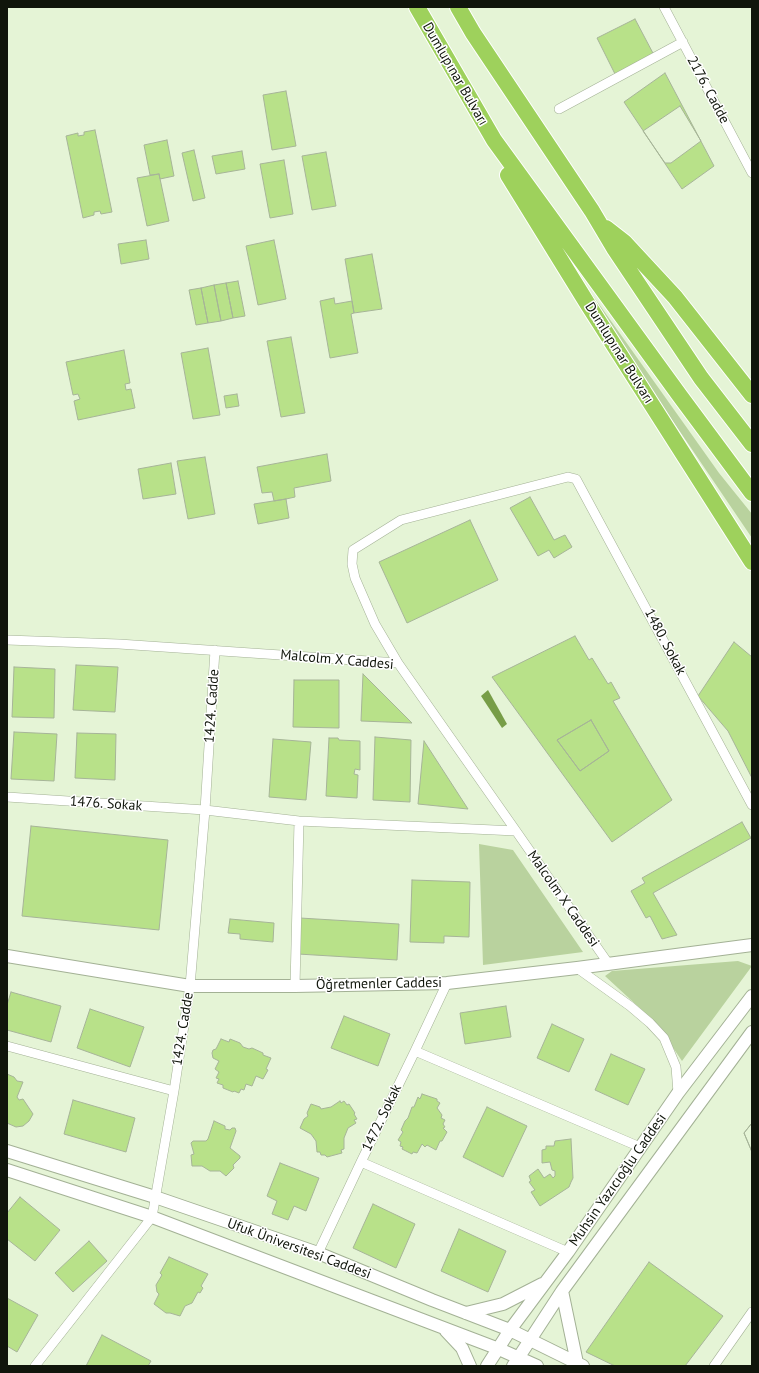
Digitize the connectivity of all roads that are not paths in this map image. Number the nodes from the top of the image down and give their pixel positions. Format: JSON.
{"nodes":[{"id":1,"x":417,"y":7,"type":"edge"},
{"id":2,"x":458,"y":7,"type":"edge"},
{"id":3,"x":664,"y":7,"type":"edge"},
{"id":4,"x":683,"y":42,"type":"junction"},
{"id":5,"x":559,"y":109,"type":"dead end"},
{"id":6,"x":494,"y":140,"type":"junction"},
{"id":7,"x":752,"y":173,"type":"edge"},
{"id":8,"x":596,"y":217,"type":"junction"},
{"id":9,"x":752,"y":395,"type":"edge"},
{"id":10,"x":752,"y":444,"type":"edge"},
{"id":11,"x":752,"y":493,"type":"edge"},
{"id":12,"x":752,"y":562,"type":"edge"},
{"id":13,"x":7,"y":640,"type":"edge"},
{"id":14,"x":215,"y":650,"type":"junction"},
{"id":15,"x":398,"y":663,"type":"junction"},
{"id":16,"x":7,"y":798,"type":"edge"},
{"id":17,"x":752,"y":805,"type":"edge"},
{"id":18,"x":205,"y":810,"type":"junction"},
{"id":19,"x":299,"y":821,"type":"junction"},
{"id":20,"x":516,"y":831,"type":"junction"},
{"id":21,"x":752,"y":945,"type":"edge"},
{"id":22,"x":7,"y":956,"type":"edge"},
{"id":23,"x":608,"y":964,"type":"junction"},
{"id":24,"x":577,"y":968,"type":"junction"},
{"id":25,"x":447,"y":983,"type":"junction"},
{"id":26,"x":190,"y":986,"type":"junction"},
{"id":27,"x":295,"y":986,"type":"junction"},
{"id":28,"x":752,"y":996,"type":"edge"},
{"id":29,"x":752,"y":1032,"type":"edge"},
{"id":30,"x":7,"y":1046,"type":"edge"},
{"id":31,"x":415,"y":1051,"type":"junction"},
{"id":32,"x":174,"y":1091,"type":"junction"},
{"id":33,"x":678,"y":1093,"type":"junction"},
{"id":34,"x":640,"y":1147,"type":"junction"},
{"id":35,"x":7,"y":1151,"type":"edge"},
{"id":36,"x":361,"y":1162,"type":"junction"},
{"id":37,"x":7,"y":1170,"type":"edge"},
{"id":38,"x":155,"y":1197,"type":"junction"},
{"id":39,"x":152,"y":1217,"type":"junction"},
{"id":40,"x":568,"y":1252,"type":"junction"},
{"id":41,"x":318,"y":1254,"type":"junction"},
{"id":42,"x":545,"y":1282,"type":"junction"},
{"id":43,"x":562,"y":1291,"type":"junction"},
{"id":44,"x":752,"y":1312,"type":"edge"},
{"id":45,"x":466,"y":1313,"type":"junction"},
{"id":46,"x":443,"y":1328,"type":"junction"},
{"id":47,"x":510,"y":1330,"type":"junction"},
{"id":48,"x":530,"y":1340,"type":"junction"},
{"id":49,"x":499,"y":1349,"type":"junction"},
{"id":50,"x":516,"y":1362,"type":"edge"},
{"id":51,"x":580,"y":1365,"type":"edge"},
{"id":52,"x":35,"y":1366,"type":"edge"},
{"id":53,"x":470,"y":1366,"type":"edge"},
{"id":54,"x":487,"y":1366,"type":"edge"},
{"id":55,"x":537,"y":1366,"type":"edge"},
{"id":56,"x":714,"y":1366,"type":"edge"}],
"edges":[{"from":1,"to":6,"type":"highway","name":"Dumlupınar Bulvarı"},
{"from":2,"to":8,"type":"highway"},
{"from":3,"to":4,"type":"street","name":"2176. Cadde"},
{"from":4,"to":5,"type":"street"},
{"from":4,"to":7,"type":"street","name":"2176. Cadde"},
{"from":6,"to":11,"type":"highway","name":"Dumlupınar Bulvarı"},
{"from":6,"to":12,"type":"highway","name":"Dumlupınar Bulvarı"},
{"from":8,"to":9,"type":"highway"},
{"from":8,"to":10,"type":"highway"},
{"from":13,"to":14,"type":"street","name":"Malcolm X Caddesi"},
{"from":14,"to":15,"type":"street","name":"Malcolm X Caddesi"},
{"from":14,"to":18,"type":"street","name":"1424. Cadde"},
{"from":15,"to":17,"type":"street","name":"1480. Sokak"},
{"from":15,"to":20,"type":"street","name":"Malcolm X Caddesi"},
{"from":16,"to":18,"type":"street","name":"1476. Sokak"},
{"from":18,"to":19,"type":"street","name":"1476. Sokak"},
{"from":18,"to":26,"type":"street","name":"1424. Cadde"},
{"from":19,"to":20,"type":"street","name":"1476. Sokak"},
{"from":19,"to":27,"type":"street"},
{"from":20,"to":23,"type":"street","name":"Malcolm X Caddesi"},
{"from":21,"to":23,"type":"main road","name":"Öğretmenler Caddesi"},
{"from":22,"to":26,"type":"main road","name":"Öğretmenler Caddesi"},
{"from":23,"to":24,"type":"main road","name":"Öğretmenler Caddesi"},
{"from":24,"to":25,"type":"main road","name":"Öğretmenler Caddesi"},
{"from":24,"to":33,"type":"street"},
{"from":25,"to":27,"type":"main road","name":"Öğretmenler Caddesi"},
{"from":25,"to":31,"type":"street","name":"1472. Sokak"},
{"from":26,"to":27,"type":"main road","name":"Öğretmenler Caddesi"},
{"from":26,"to":32,"type":"street","name":"1424. Cadde"},
{"from":28,"to":33,"type":"main road","name":"Muhsin Yazıcıoğlu Caddesi"},
{"from":29,"to":43,"type":"main road","name":"Muhsin Yazıcıoğlu Caddesi"},
{"from":30,"to":32,"type":"street"},
{"from":31,"to":34,"type":"street"},
{"from":31,"to":36,"type":"street","name":"1472. Sokak"},
{"from":32,"to":38,"type":"street","name":"1424. Cadde"},
{"from":33,"to":34,"type":"main road","name":"Muhsin Yazıcıoğlu Caddesi"},
{"from":34,"to":40,"type":"main road","name":"Muhsin Yazıcıoğlu Caddesi"},
{"from":35,"to":38,"type":"main road","name":"Ufuk Üniversitesi Caddesi"},
{"from":36,"to":40,"type":"street"},
{"from":36,"to":41,"type":"street","name":"1472. Sokak"},
{"from":37,"to":39,"type":"main road","name":"Ufuk Üniversitesi Caddesi"},
{"from":38,"to":39,"type":"street","name":"1424. Cadde"},
{"from":38,"to":41,"type":"main road","name":"Ufuk Üniversitesi Caddesi"},
{"from":39,"to":46,"type":"main road","name":"Ufuk Üniversitesi Caddesi"},
{"from":39,"to":52,"type":"street","name":"1424. Cadde"},
{"from":40,"to":42,"type":"main road","name":"Muhsin Yazıcıoğlu Caddesi"},
{"from":41,"to":45,"type":"main road","name":"Ufuk Üniversitesi Caddesi"},
{"from":42,"to":45,"type":"main road"},
{"from":42,"to":47,"type":"main road","name":"Muhsin Yazıcıoğlu Caddesi"},
{"from":43,"to":48,"type":"main road","name":"Muhsin Yazıcıoğlu Caddesi"},
{"from":43,"to":51,"type":"main road"},
{"from":44,"to":56,"type":"street"},
{"from":45,"to":47,"type":"main road","name":"Ufuk Üniversitesi Caddesi"},
{"from":46,"to":49,"type":"main road","name":"Ufuk Üniversitesi Caddesi"},
{"from":46,"to":53,"type":"main road"},
{"from":47,"to":48,"type":"main road","name":"Ufuk Üniversitesi Caddesi"},
{"from":47,"to":49,"type":"main road","name":"Muhsin Yazıcıoğlu Caddesi"},
{"from":48,"to":50,"type":"main road","name":"Muhsin Yazıcıoğlu Caddesi"},
{"from":48,"to":51,"type":"main road","name":"Ufuk Üniversitesi Caddesi"},
{"from":49,"to":50,"type":"main road","name":"Ufuk Üniversitesi Caddesi"},
{"from":49,"to":54,"type":"main road","name":"Muhsin Yazıcıoğlu Caddesi"},
{"from":50,"to":55,"type":"main road","name":"Ufuk Üniversitesi Caddesi"}]}
